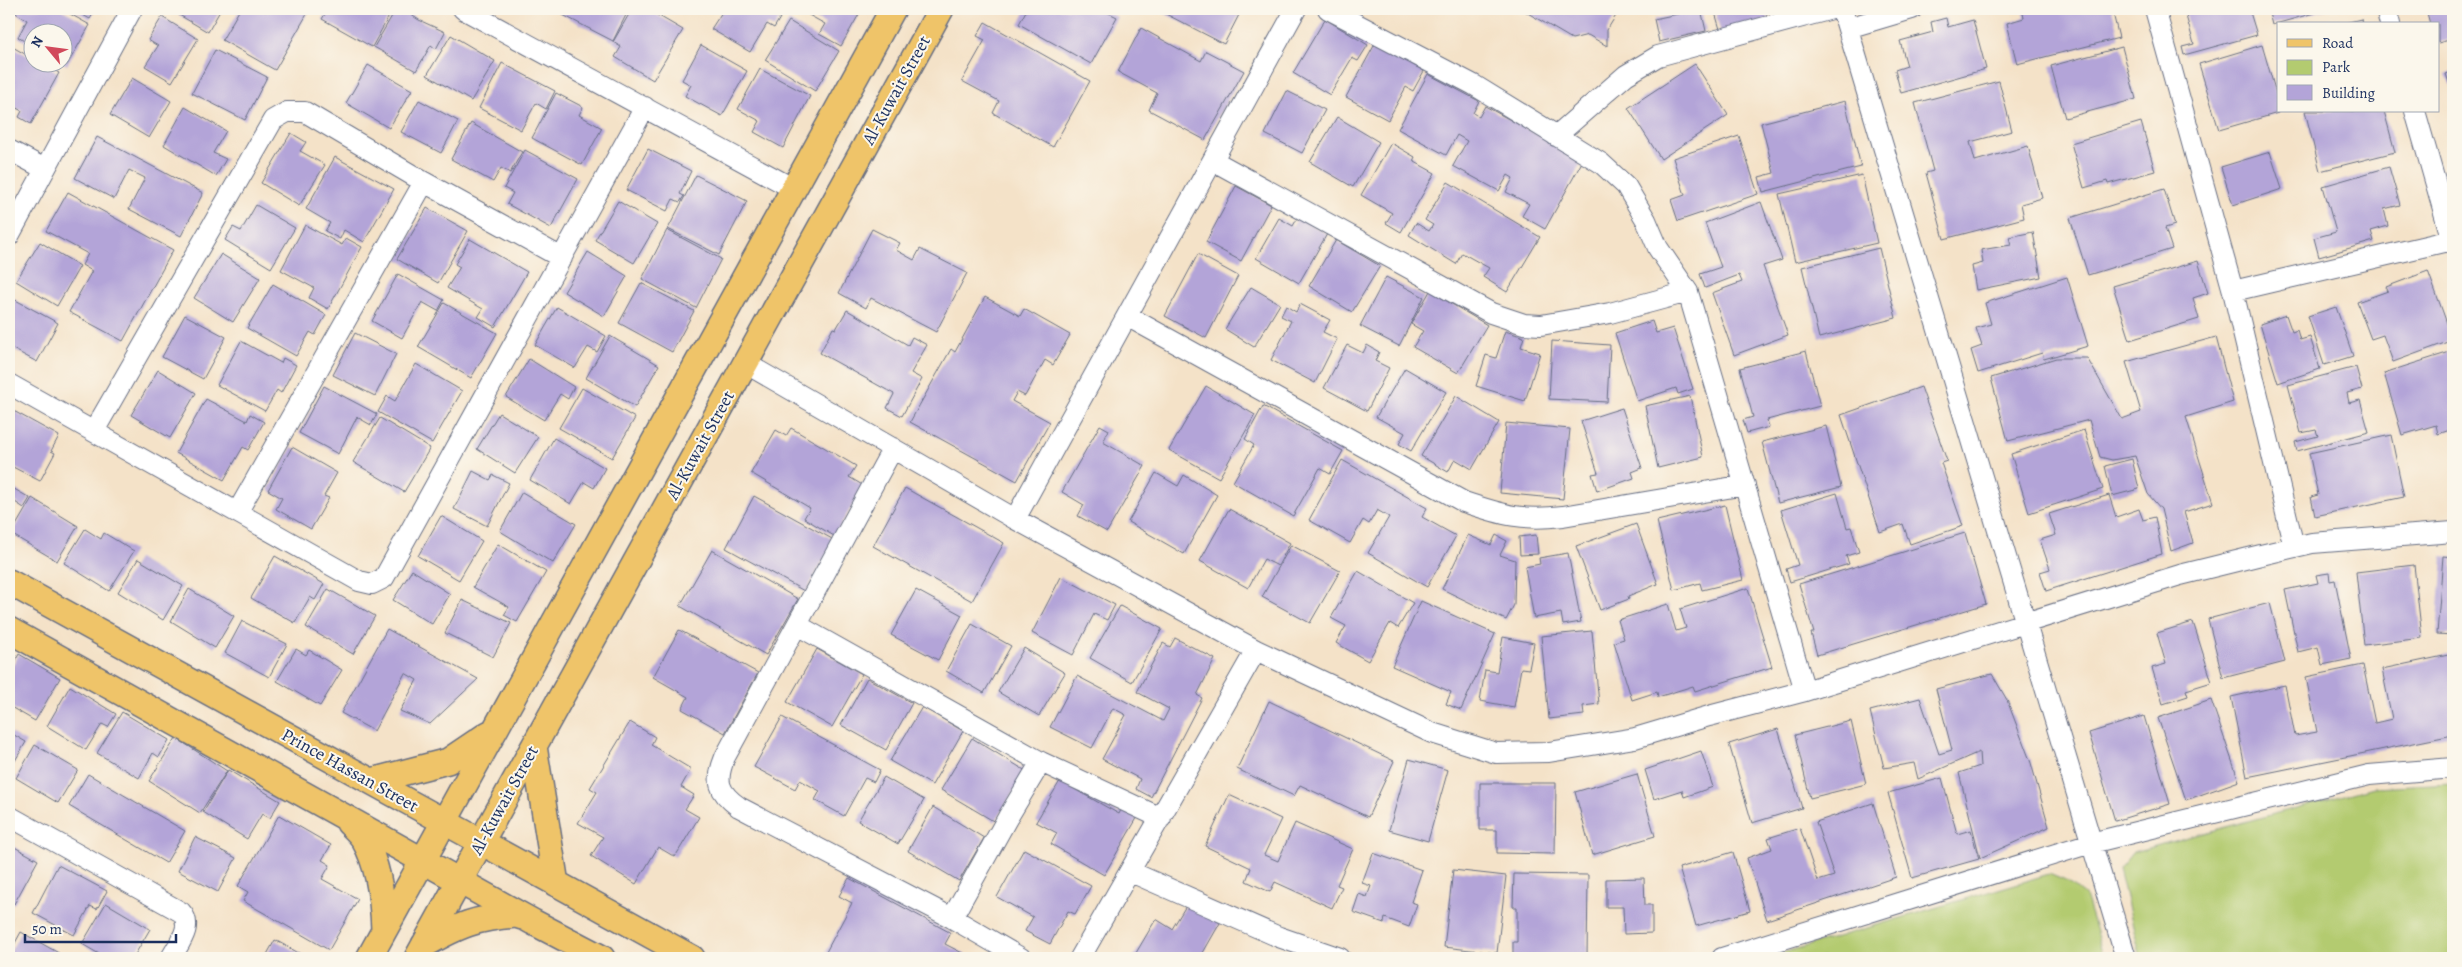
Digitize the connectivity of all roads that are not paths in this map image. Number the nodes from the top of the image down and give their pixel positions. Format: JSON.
{"nodes":[{"id":1,"x":132,"y":9,"type":"edge"},
{"id":2,"x":463,"y":9,"type":"edge"},
{"id":3,"x":893,"y":9,"type":"edge"},
{"id":4,"x":941,"y":9,"type":"edge"},
{"id":5,"x":1296,"y":9,"type":"edge"},
{"id":6,"x":1328,"y":9,"type":"edge"},
{"id":7,"x":1832,"y":9,"type":"edge"},
{"id":8,"x":1842,"y":9,"type":"edge"},
{"id":9,"x":1912,"y":9,"type":"edge"},
{"id":10,"x":2155,"y":9,"type":"edge"},
{"id":11,"x":2386,"y":9,"type":"edge"},
{"id":12,"x":2389,"y":22,"type":"edge"},
{"id":13,"x":1848,"y":28,"type":"junction"},
{"id":14,"x":645,"y":107,"type":"junction"},
{"id":15,"x":2415,"y":112,"type":"edge"},
{"id":16,"x":1556,"y":136,"type":"junction"},
{"id":17,"x":9,"y":150,"type":"edge"},
{"id":18,"x":1214,"y":161,"type":"junction"},
{"id":19,"x":45,"y":169,"type":"junction"},
{"id":20,"x":424,"y":182,"type":"junction"},
{"id":21,"x":794,"y":189,"type":"junction"},
{"id":22,"x":9,"y":236,"type":"edge"},
{"id":23,"x":2453,"y":242,"type":"edge"},
{"id":24,"x":562,"y":258,"type":"junction"},
{"id":25,"x":2233,"y":291,"type":"junction"},
{"id":26,"x":1688,"y":292,"type":"junction"},
{"id":27,"x":1127,"y":316,"type":"junction"},
{"id":28,"x":745,"y":363,"type":"junction"},
{"id":29,"x":9,"y":384,"type":"edge"},
{"id":30,"x":94,"y":431,"type":"junction"},
{"id":31,"x":893,"y":448,"type":"junction"},
{"id":32,"x":1745,"y":485,"type":"junction"},
{"id":33,"x":238,"y":511,"type":"junction"},
{"id":34,"x":1015,"y":519,"type":"junction"},
{"id":35,"x":2453,"y":532,"type":"edge"},
{"id":36,"x":2294,"y":547,"type":"junction"},
{"id":37,"x":9,"y":582,"type":"edge"},
{"id":38,"x":2026,"y":623,"type":"junction"},
{"id":39,"x":797,"y":625,"type":"junction"},
{"id":40,"x":9,"y":630,"type":"edge"},
{"id":41,"x":1256,"y":650,"type":"junction"},
{"id":42,"x":1806,"y":691,"type":"junction"},
{"id":43,"x":496,"y":728,"type":"junction"},
{"id":44,"x":534,"y":746,"type":"junction"},
{"id":45,"x":1042,"y":762,"type":"junction"},
{"id":46,"x":2453,"y":768,"type":"edge"},
{"id":47,"x":371,"y":781,"type":"junction"},
{"id":48,"x":9,"y":816,"type":"edge"},
{"id":49,"x":344,"y":817,"type":"junction"},
{"id":50,"x":1161,"y":818,"type":"junction"},
{"id":51,"x":444,"y":822,"type":"junction"},
{"id":52,"x":481,"y":842,"type":"junction"},
{"id":53,"x":2091,"y":844,"type":"junction"},
{"id":54,"x":423,"y":861,"type":"junction"},
{"id":55,"x":1131,"y":872,"type":"junction"},
{"id":56,"x":459,"y":881,"type":"junction"},
{"id":57,"x":556,"y":884,"type":"junction"},
{"id":58,"x":952,"y":918,"type":"junction"},
{"id":59,"x":533,"y":922,"type":"junction"},
{"id":60,"x":384,"y":930,"type":"junction"},
{"id":61,"x":420,"y":952,"type":"edge"},
{"id":62,"x":172,"y":958,"type":"edge"},
{"id":63,"x":369,"y":958,"type":"edge"},
{"id":64,"x":602,"y":958,"type":"edge"},
{"id":65,"x":692,"y":958,"type":"edge"},
{"id":66,"x":1021,"y":958,"type":"edge"},
{"id":67,"x":1080,"y":958,"type":"edge"},
{"id":68,"x":1340,"y":958,"type":"edge"},
{"id":69,"x":1722,"y":958,"type":"edge"},
{"id":70,"x":2126,"y":958,"type":"edge"}],
"edges":[{"from":1,"to":19,"type":"street"},
{"from":2,"to":14,"type":"street"},
{"from":3,"to":21,"type":"main road"},
{"from":4,"to":28,"type":"main road","name":"Al-Kuwait Street"},
{"from":5,"to":18,"type":"street"},
{"from":6,"to":16,"type":"street"},
{"from":7,"to":16,"type":"street"},
{"from":8,"to":13,"type":"street"},
{"from":9,"to":13,"type":"street"},
{"from":10,"to":25,"type":"street"},
{"from":11,"to":12,"type":"street"},
{"from":13,"to":38,"type":"street"},
{"from":14,"to":21,"type":"street"},
{"from":14,"to":24,"type":"street"},
{"from":15,"to":23,"type":"street"},
{"from":16,"to":26,"type":"street"},
{"from":17,"to":19,"type":"street"},
{"from":18,"to":26,"type":"street"},
{"from":18,"to":27,"type":"street"},
{"from":19,"to":22,"type":"street"},
{"from":20,"to":24,"type":"street"},
{"from":20,"to":30,"type":"street"},
{"from":20,"to":33,"type":"street"},
{"from":21,"to":43,"type":"main road"},
{"from":23,"to":25,"type":"street"},
{"from":24,"to":33,"type":"street"},
{"from":25,"to":36,"type":"street"},
{"from":26,"to":32,"type":"street"},
{"from":27,"to":32,"type":"street"},
{"from":27,"to":34,"type":"street"},
{"from":28,"to":31,"type":"street"},
{"from":28,"to":44,"type":"main road","name":"Al-Kuwait Street"},
{"from":29,"to":30,"type":"street"},
{"from":30,"to":33,"type":"street"},
{"from":31,"to":34,"type":"street"},
{"from":31,"to":39,"type":"street"},
{"from":32,"to":42,"type":"street"},
{"from":34,"to":41,"type":"street"},
{"from":35,"to":36,"type":"street"},
{"from":36,"to":38,"type":"street"},
{"from":37,"to":47,"type":"main road","name":"Prince Hassan Street"},
{"from":38,"to":42,"type":"street"},
{"from":38,"to":53,"type":"street"},
{"from":39,"to":45,"type":"street"},
{"from":39,"to":58,"type":"street"},
{"from":40,"to":49,"type":"main road"},
{"from":41,"to":42,"type":"street"},
{"from":41,"to":50,"type":"street"},
{"from":43,"to":47,"type":"main road"},
{"from":43,"to":51,"type":"main road"},
{"from":44,"to":52,"type":"main road","name":"Al-Kuwait Street"},
{"from":44,"to":57,"type":"main road"},
{"from":45,"to":50,"type":"street"},
{"from":45,"to":58,"type":"street"},
{"from":46,"to":53,"type":"street"},
{"from":47,"to":51,"type":"main road","name":"Prince Hassan Street"},
{"from":48,"to":62,"type":"street"},
{"from":49,"to":54,"type":"main road"},
{"from":49,"to":60,"type":"main road"},
{"from":50,"to":55,"type":"street"},
{"from":51,"to":52,"type":"main road","name":"Prince Hassan Street"},
{"from":51,"to":54,"type":"main road"},
{"from":52,"to":56,"type":"main road","name":"Al-Kuwait Street"},
{"from":52,"to":57,"type":"main road","name":"Prince Hassan Street"},
{"from":53,"to":69,"type":"street"},
{"from":53,"to":70,"type":"street"},
{"from":54,"to":56,"type":"main road"},
{"from":54,"to":60,"type":"main road"},
{"from":55,"to":67,"type":"street"},
{"from":55,"to":68,"type":"street"},
{"from":56,"to":59,"type":"main road"},
{"from":56,"to":61,"type":"main road","name":"Al-Kuwait Street"},
{"from":57,"to":65,"type":"main road","name":"Prince Hassan Street"},
{"from":58,"to":66,"type":"street"},
{"from":59,"to":61,"type":"main road"},
{"from":59,"to":64,"type":"main road"},
{"from":60,"to":63,"type":"main road"}]}
